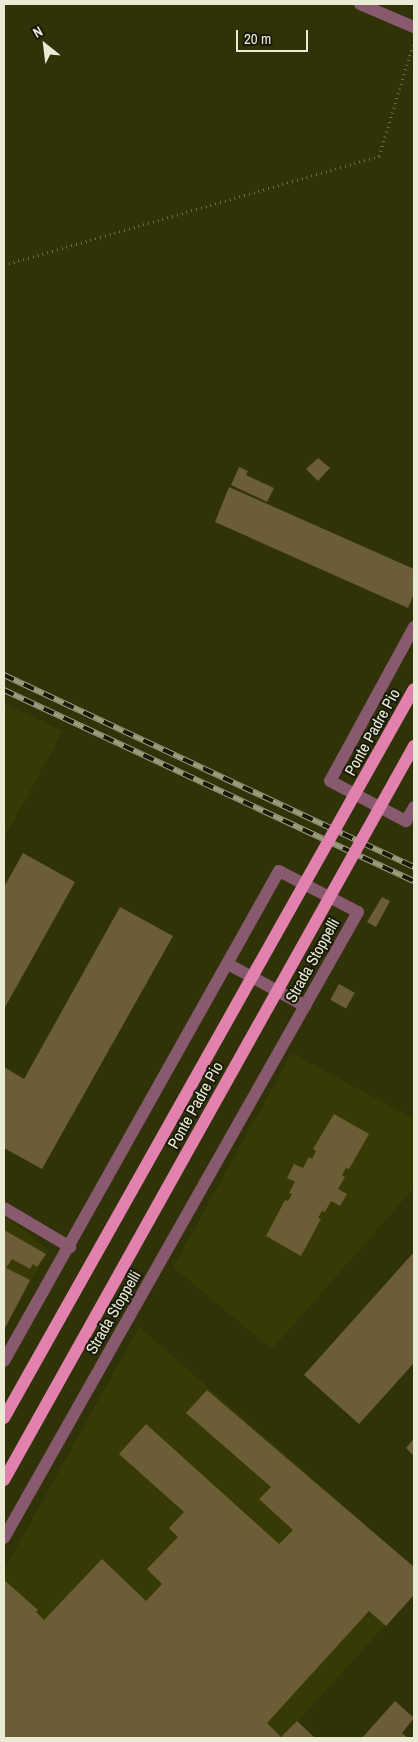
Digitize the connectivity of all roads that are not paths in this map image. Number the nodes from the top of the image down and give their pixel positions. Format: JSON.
{"nodes":[{"id":1,"x":360,"y":4,"type":"edge"},
{"id":2,"x":414,"y":27,"type":"edge"},
{"id":3,"x":414,"y":626,"type":"edge"},
{"id":4,"x":414,"y":689,"type":"edge"},
{"id":5,"x":414,"y":746,"type":"edge"},
{"id":6,"x":412,"y":811,"type":"edge"},
{"id":7,"x":228,"y":964,"type":"junction"},
{"id":8,"x":305,"y":1006,"type":"junction"},
{"id":9,"x":4,"y":1208,"type":"edge"},
{"id":10,"x":70,"y":1247,"type":"junction"},
{"id":11,"x":4,"y":1361,"type":"edge"},
{"id":12,"x":4,"y":1418,"type":"edge"},
{"id":13,"x":4,"y":1480,"type":"edge"},
{"id":14,"x":4,"y":1538,"type":"edge"}],
"edges":[{"from":1,"to":2,"type":"street"},
{"from":3,"to":6,"type":"street"},
{"from":4,"to":12,"type":"main road","name":"Ponte Padre Pio","bridge":true},
{"from":5,"to":13,"type":"main road","name":"Ponte Padre Pio","bridge":true},
{"from":7,"to":8,"type":"street"},
{"from":7,"to":8,"type":"street","name":"Strada Stoppelli"},
{"from":7,"to":10,"type":"street","name":"Strada Stoppelli"},
{"from":8,"to":14,"type":"street","name":"Strada Stoppelli"},
{"from":9,"to":10,"type":"street"},
{"from":10,"to":11,"type":"street","name":"Strada Stoppelli"}]}
